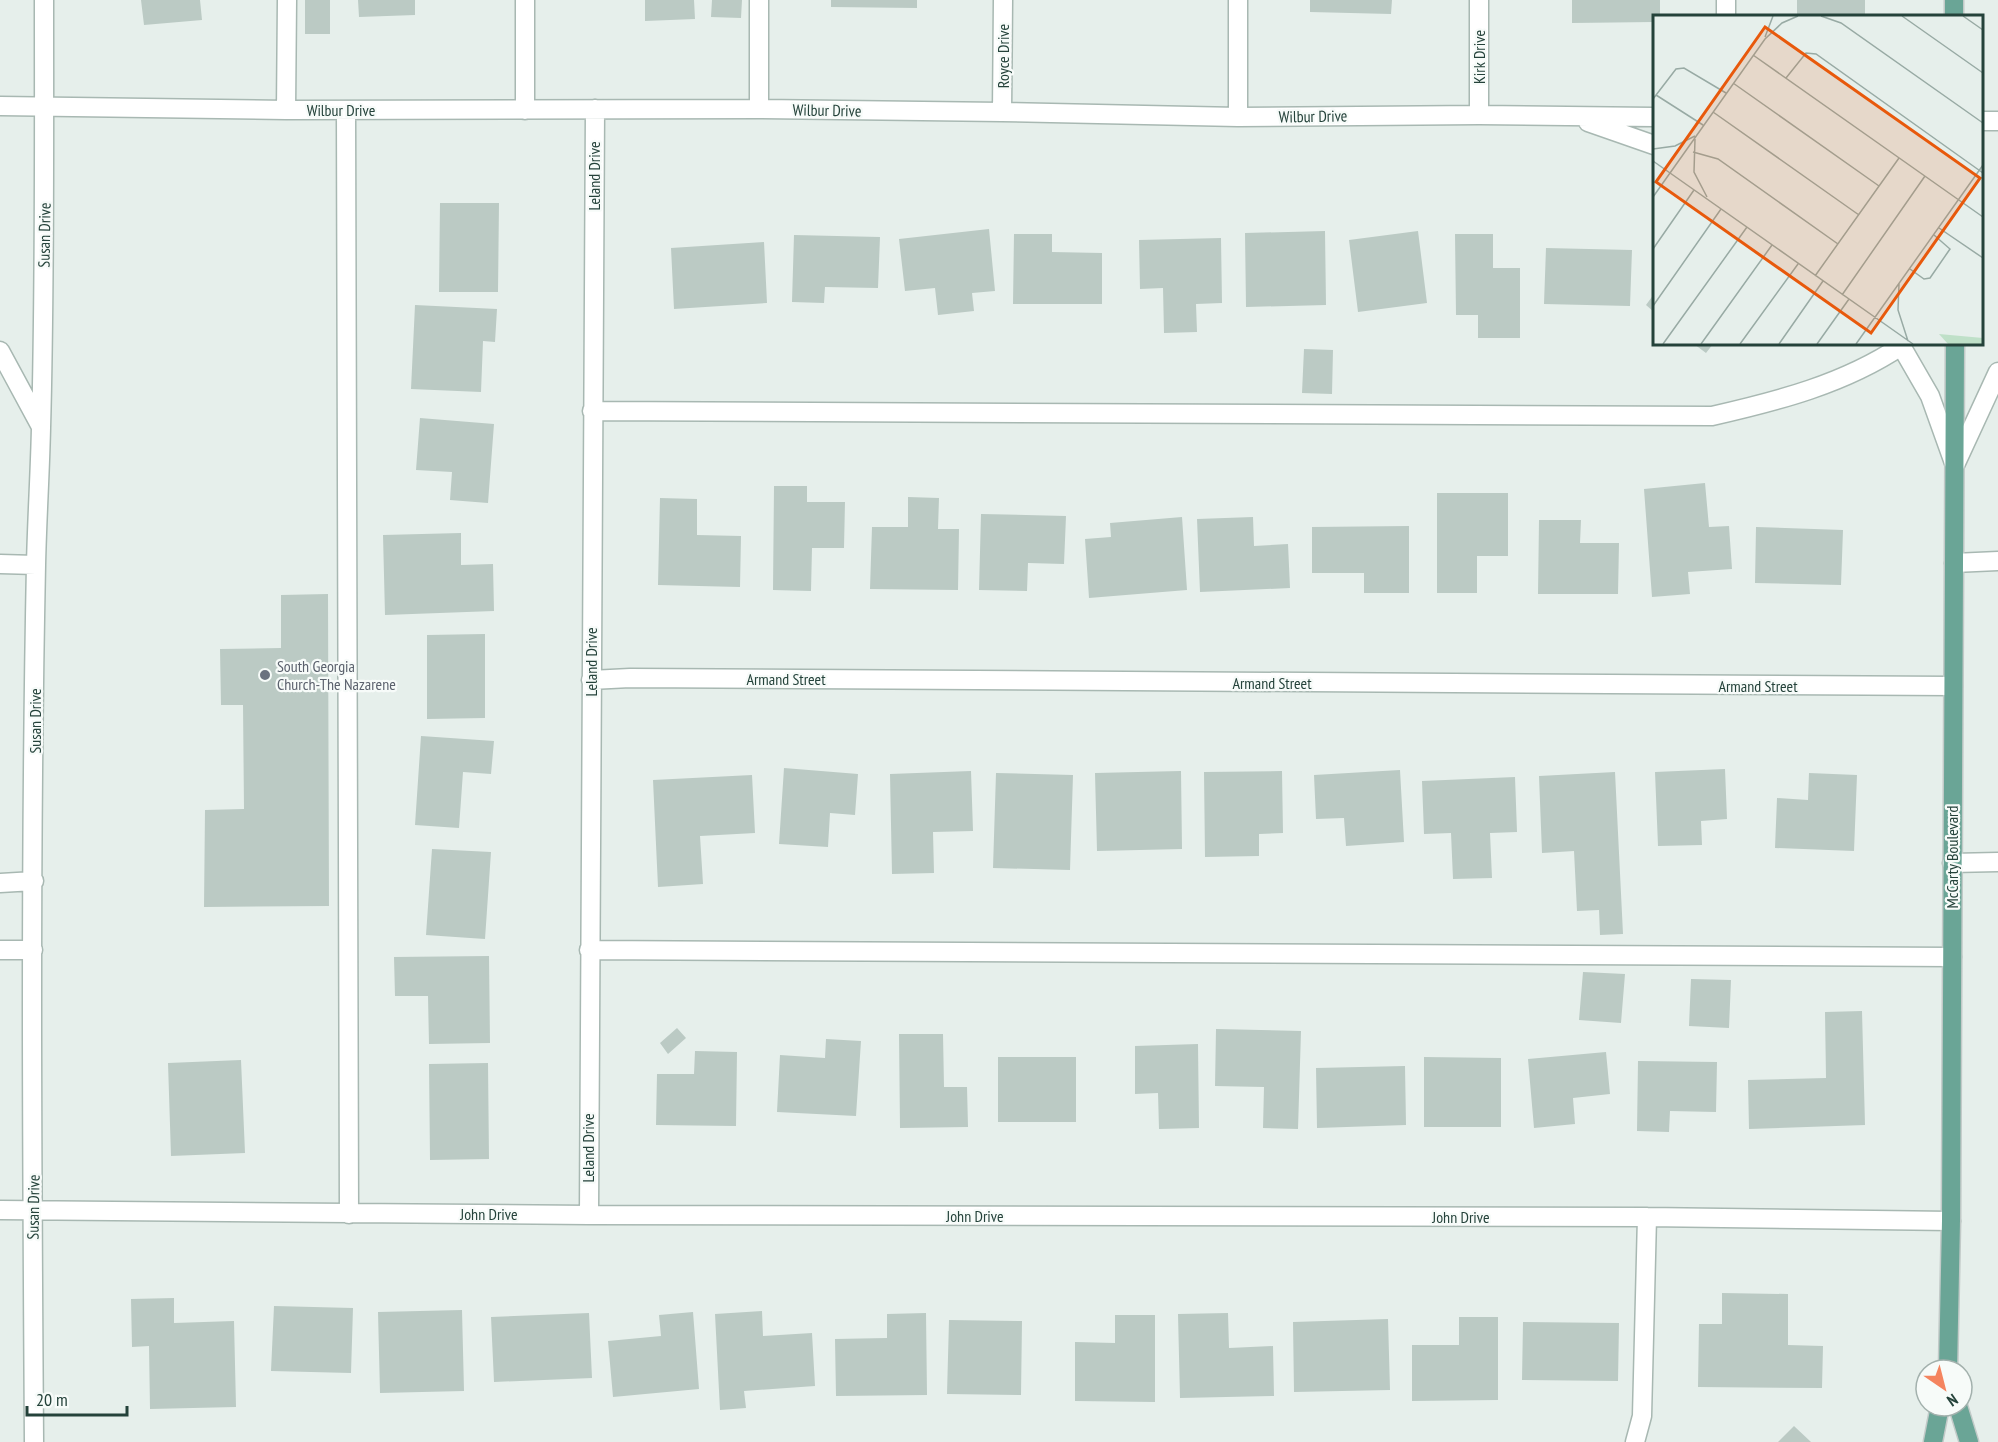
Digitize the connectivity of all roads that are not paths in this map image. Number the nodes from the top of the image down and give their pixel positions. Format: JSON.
{"nodes":[{"id":1,"x":44,"y":0,"type":"edge"},
{"id":2,"x":287,"y":0,"type":"edge"},
{"id":3,"x":525,"y":0,"type":"edge"},
{"id":4,"x":759,"y":0,"type":"edge"},
{"id":5,"x":1003,"y":0,"type":"edge"},
{"id":6,"x":1238,"y":0,"type":"edge"},
{"id":7,"x":1479,"y":0,"type":"edge"},
{"id":8,"x":43,"y":105,"type":"junction"},
{"id":9,"x":0,"y":106,"type":"edge"},
{"id":10,"x":759,"y":109,"type":"junction"},
{"id":11,"x":286,"y":110,"type":"junction"},
{"id":12,"x":346,"y":110,"type":"junction"},
{"id":13,"x":525,"y":110,"type":"junction"},
{"id":14,"x":595,"y":110,"type":"junction"},
{"id":15,"x":1002,"y":112,"type":"junction"},
{"id":16,"x":1479,"y":115,"type":"junction"},
{"id":17,"x":1572,"y":116,"type":"junction"},
{"id":18,"x":1238,"y":117,"type":"junction"},
{"id":19,"x":1653,"y":117,"type":"edge"},
{"id":20,"x":1653,"y":145,"type":"edge"},
{"id":21,"x":1900,"y":345,"type":"edge"},
{"id":22,"x":1954,"y":345,"type":"edge"},
{"id":23,"x":0,"y":351,"type":"edge"},
{"id":24,"x":1998,"y":372,"type":"edge"},
{"id":25,"x":592,"y":411,"type":"junction"},
{"id":26,"x":41,"y":426,"type":"junction"},
{"id":27,"x":1955,"y":465,"type":"junction"},
{"id":28,"x":1998,"y":561,"type":"edge"},
{"id":29,"x":1954,"y":563,"type":"junction"},
{"id":30,"x":0,"y":564,"type":"edge"},
{"id":31,"x":36,"y":565,"type":"junction"},
{"id":32,"x":591,"y":680,"type":"junction"},
{"id":33,"x":1953,"y":686,"type":"junction"},
{"id":34,"x":1998,"y":862,"type":"edge"},
{"id":35,"x":1952,"y":863,"type":"junction"},
{"id":36,"x":34,"y":882,"type":"junction"},
{"id":37,"x":0,"y":883,"type":"edge"},
{"id":38,"x":0,"y":950,"type":"edge"},
{"id":39,"x":33,"y":950,"type":"junction"},
{"id":40,"x":589,"y":950,"type":"junction"},
{"id":41,"x":1952,"y":957,"type":"junction"},
{"id":42,"x":0,"y":1210,"type":"edge"},
{"id":43,"x":34,"y":1210,"type":"junction"},
{"id":44,"x":349,"y":1214,"type":"junction"},
{"id":45,"x":588,"y":1215,"type":"junction"},
{"id":46,"x":1647,"y":1217,"type":"junction"},
{"id":47,"x":1951,"y":1221,"type":"junction"},
{"id":48,"x":1948,"y":1358,"type":"edge"},
{"id":49,"x":1938,"y":1418,"type":"edge"},
{"id":50,"x":1962,"y":1418,"type":"edge"},
{"id":51,"x":34,"y":1442,"type":"edge"},
{"id":52,"x":1635,"y":1442,"type":"edge"},
{"id":53,"x":1933,"y":1442,"type":"edge"},
{"id":54,"x":1969,"y":1442,"type":"edge"}],
"edges":[{"from":1,"to":8,"type":"street","name":"Susan Drive"},
{"from":2,"to":11,"type":"street"},
{"from":3,"to":13,"type":"street"},
{"from":4,"to":10,"type":"street"},
{"from":5,"to":15,"type":"street","name":"Royce Drive"},
{"from":6,"to":18,"type":"street"},
{"from":7,"to":16,"type":"street","name":"Kirk Drive"},
{"from":8,"to":9,"type":"street","name":"Wilbur Drive"},
{"from":8,"to":11,"type":"street","name":"Wilbur Drive"},
{"from":8,"to":26,"type":"street","name":"Susan Drive"},
{"from":10,"to":14,"type":"street","name":"Wilbur Drive"},
{"from":10,"to":15,"type":"street","name":"Wilbur Drive"},
{"from":11,"to":12,"type":"street","name":"Wilbur Drive"},
{"from":12,"to":13,"type":"street","name":"Wilbur Drive"},
{"from":12,"to":44,"type":"street"},
{"from":13,"to":14,"type":"street","name":"Wilbur Drive"},
{"from":14,"to":25,"type":"street","name":"Leland Drive"},
{"from":15,"to":18,"type":"street","name":"Wilbur Drive"},
{"from":16,"to":17,"type":"street","name":"Wilbur Drive"},
{"from":16,"to":18,"type":"street","name":"Wilbur Drive"},
{"from":17,"to":19,"type":"street","name":"Wilbur Drive"},
{"from":17,"to":20,"type":"street"},
{"from":21,"to":25,"type":"street"},
{"from":21,"to":27,"type":"street"},
{"from":22,"to":27,"type":"main road","name":"McCarty Boulevard"},
{"from":23,"to":26,"type":"street"},
{"from":24,"to":27,"type":"street"},
{"from":25,"to":32,"type":"street","name":"Leland Drive"},
{"from":26,"to":31,"type":"street","name":"Susan Drive"},
{"from":27,"to":29,"type":"main road","name":"McCarty Boulevard"},
{"from":28,"to":29,"type":"street"},
{"from":29,"to":33,"type":"main road","name":"McCarty Boulevard"},
{"from":30,"to":31,"type":"street"},
{"from":31,"to":36,"type":"street","name":"Susan Drive"},
{"from":32,"to":33,"type":"street","name":"Armand Street"},
{"from":32,"to":40,"type":"street","name":"Leland Drive"},
{"from":33,"to":35,"type":"main road","name":"McCarty Boulevard"},
{"from":34,"to":35,"type":"street"},
{"from":35,"to":41,"type":"main road","name":"McCarty Boulevard"},
{"from":36,"to":37,"type":"street"},
{"from":36,"to":39,"type":"street","name":"Susan Drive"},
{"from":38,"to":39,"type":"street"},
{"from":39,"to":43,"type":"street","name":"Susan Drive"},
{"from":40,"to":41,"type":"street"},
{"from":40,"to":45,"type":"street","name":"Leland Drive"},
{"from":41,"to":47,"type":"main road","name":"McCarty Boulevard"},
{"from":42,"to":43,"type":"street","name":"John Drive"},
{"from":43,"to":44,"type":"street","name":"John Drive"},
{"from":43,"to":51,"type":"street","name":"Susan Drive"},
{"from":44,"to":45,"type":"street","name":"John Drive"},
{"from":45,"to":46,"type":"street","name":"John Drive"},
{"from":46,"to":47,"type":"street","name":"John Drive"},
{"from":46,"to":52,"type":"street"},
{"from":47,"to":48,"type":"main road","name":"McCarty Boulevard"},
{"from":49,"to":53,"type":"main road"},
{"from":50,"to":54,"type":"main road"}]}
